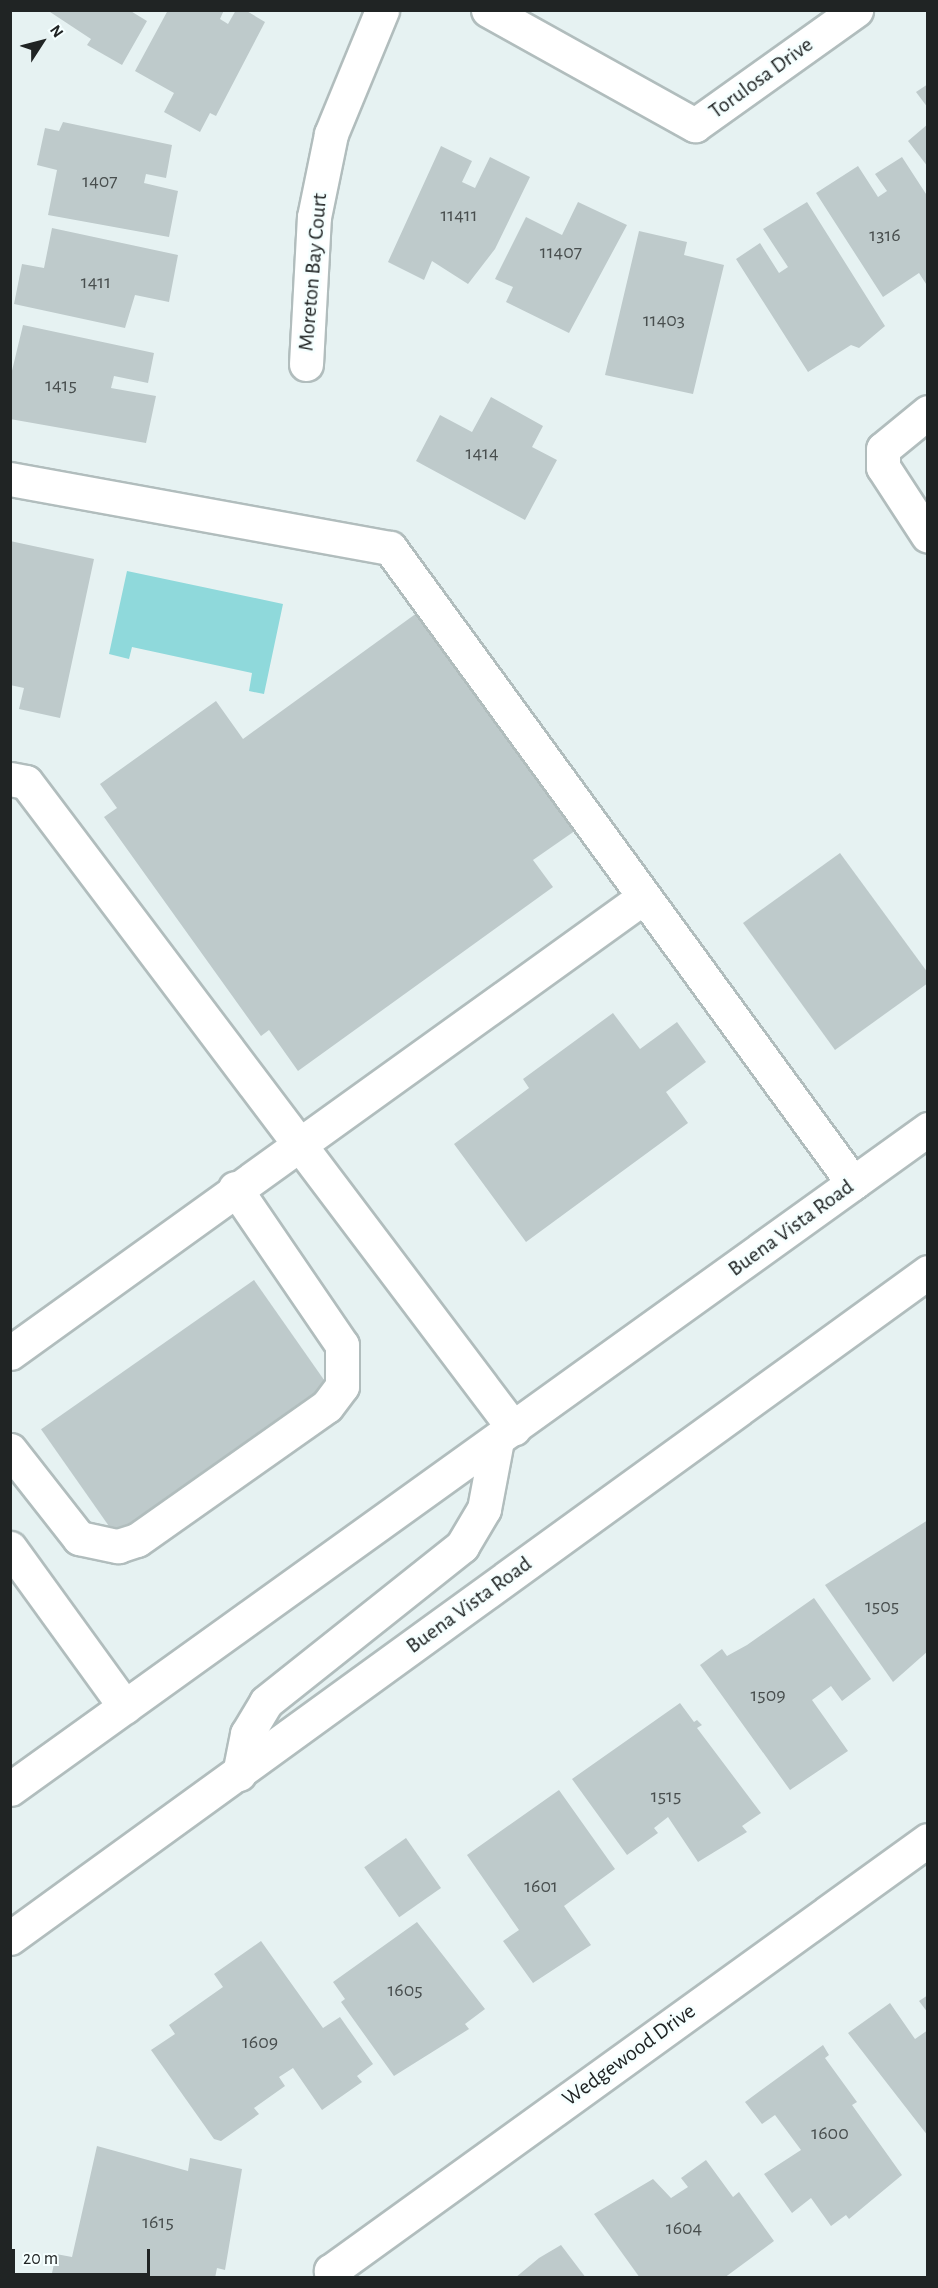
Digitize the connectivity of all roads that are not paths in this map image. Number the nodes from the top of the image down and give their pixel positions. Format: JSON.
{"nodes":[{"id":1,"x":382,"y":10,"type":"edge"},
{"id":2,"x":488,"y":10,"type":"edge"},
{"id":3,"x":856,"y":10,"type":"edge"},
{"id":4,"x":306,"y":364,"type":"dead end"},
{"id":5,"x":927,"y":412,"type":"edge"},
{"id":6,"x":10,"y":479,"type":"edge"},
{"id":7,"x":927,"y":536,"type":"edge"},
{"id":8,"x":10,"y":778,"type":"edge"},
{"id":9,"x":644,"y":897,"type":"junction"},
{"id":10,"x":927,"y":1129,"type":"edge"},
{"id":11,"x":298,"y":1142,"type":"junction"},
{"id":12,"x":853,"y":1183,"type":"junction"},
{"id":13,"x":235,"y":1188,"type":"junction"},
{"id":14,"x":927,"y":1272,"type":"edge"},
{"id":15,"x":10,"y":1353,"type":"edge"},
{"id":16,"x":505,"y":1434,"type":"junction"},
{"id":17,"x":10,"y":1449,"type":"edge"},
{"id":18,"x":10,"y":1548,"type":"edge"},
{"id":19,"x":125,"y":1707,"type":"junction"},
{"id":20,"x":239,"y":1774,"type":"junction"},
{"id":21,"x":10,"y":1790,"type":"edge"},
{"id":22,"x":927,"y":1840,"type":"edge"},
{"id":23,"x":10,"y":1938,"type":"edge"},
{"id":24,"x":333,"y":2274,"type":"edge"}],
"edges":[{"from":1,"to":4,"type":"main road","name":"Moreton Bay Court"},
{"from":2,"to":3,"type":"main road","name":"Torulosa Drive"},
{"from":5,"to":7,"type":"main road"},
{"from":6,"to":9,"type":"main road"},
{"from":8,"to":11,"type":"main road"},
{"from":9,"to":11,"type":"main road"},
{"from":9,"to":12,"type":"main road"},
{"from":10,"to":12,"type":"main road","name":"Buena Vista Road"},
{"from":11,"to":13,"type":"main road"},
{"from":11,"to":16,"type":"main road"},
{"from":12,"to":16,"type":"main road","name":"Buena Vista Road"},
{"from":13,"to":15,"type":"main road"},
{"from":13,"to":17,"type":"main road"},
{"from":14,"to":20,"type":"main road","name":"Buena Vista Road"},
{"from":16,"to":19,"type":"main road","name":"Buena Vista Road"},
{"from":16,"to":20,"type":"main road"},
{"from":18,"to":19,"type":"main road"},
{"from":19,"to":21,"type":"main road","name":"Buena Vista Road"},
{"from":20,"to":23,"type":"main road","name":"Buena Vista Road"},
{"from":22,"to":24,"type":"main road","name":"Wedgewood Drive"}]}
